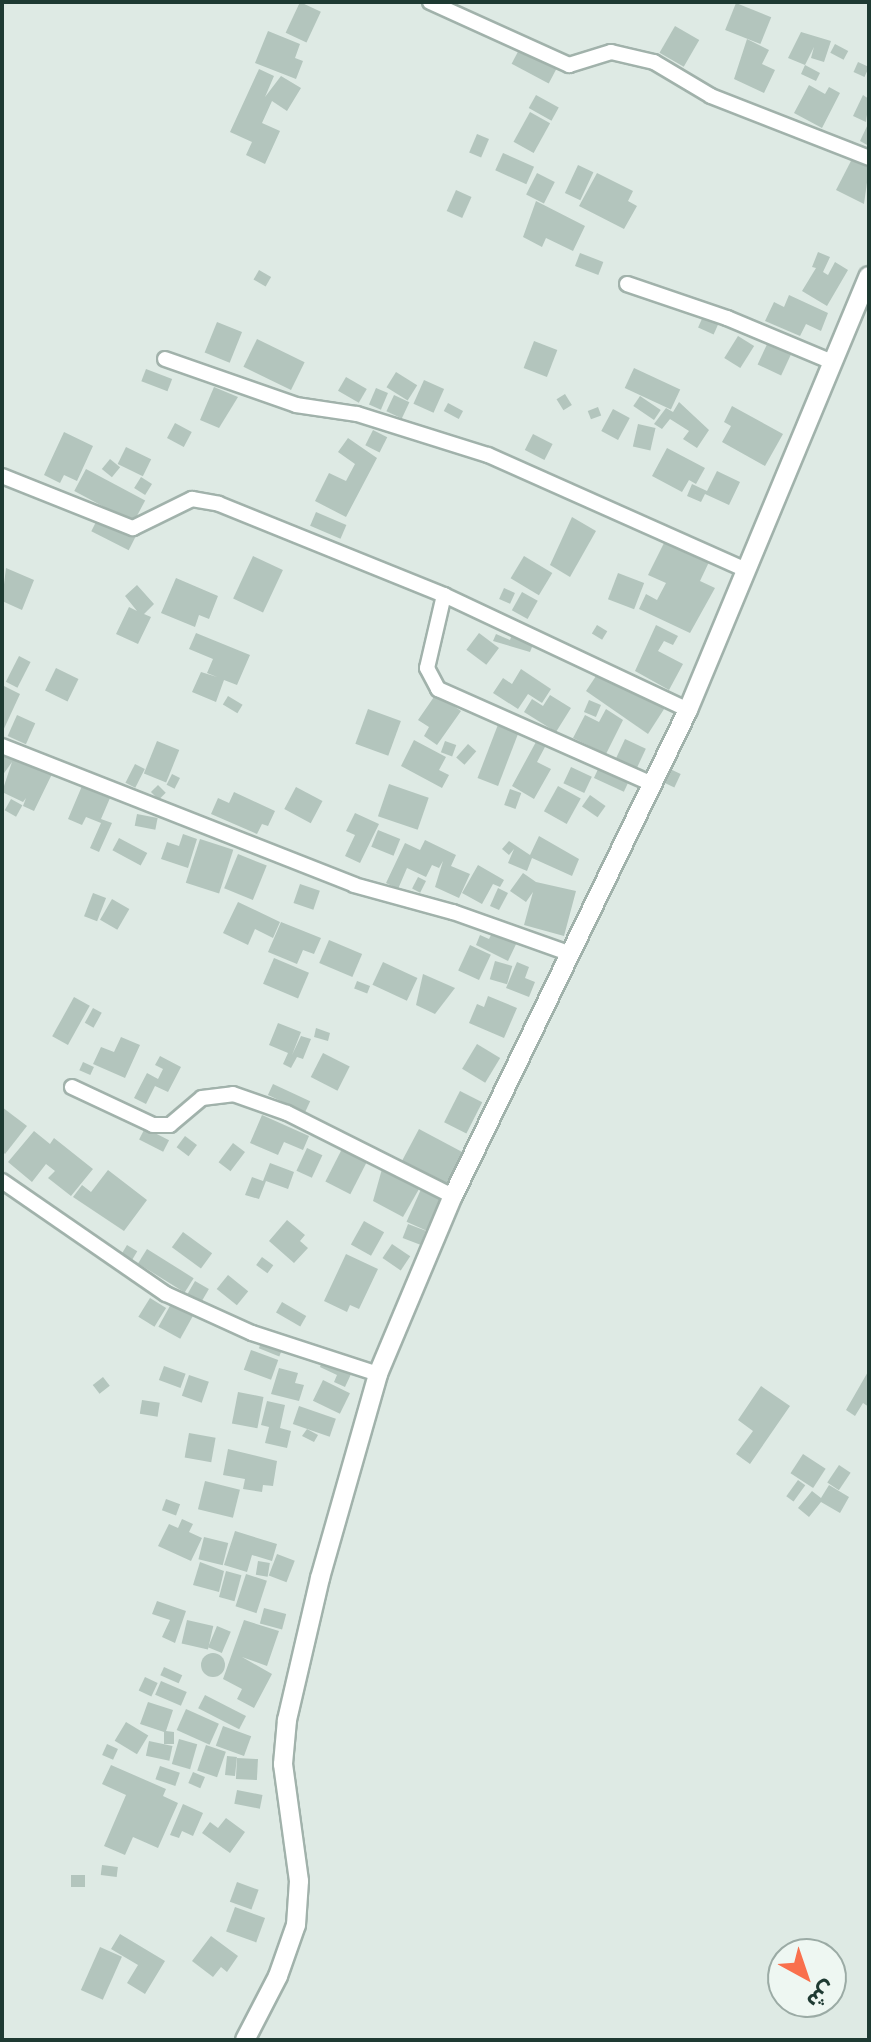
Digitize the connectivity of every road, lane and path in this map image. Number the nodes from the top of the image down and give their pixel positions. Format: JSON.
{"nodes":[{"id":1,"x":430,"y":2,"type":"edge"},
{"id":2,"x":869,"y":158,"type":"edge"},
{"id":3,"x":869,"y":276,"type":"edge"},
{"id":4,"x":627,"y":284,"type":"dead end"},
{"id":5,"x":165,"y":359,"type":"dead end"},
{"id":6,"x":832,"y":362,"type":"junction"},
{"id":7,"x":2,"y":476,"type":"edge"},
{"id":8,"x":746,"y":570,"type":"junction"},
{"id":9,"x":444,"y":595,"type":"junction"},
{"id":10,"x":688,"y":710,"type":"junction"},
{"id":11,"x":2,"y":746,"type":"edge"},
{"id":12,"x":652,"y":784,"type":"junction"},
{"id":13,"x":571,"y":954,"type":"junction"},
{"id":14,"x":72,"y":1087,"type":"dead end"},
{"id":15,"x":2,"y":1181,"type":"edge"},
{"id":16,"x":453,"y":1196,"type":"junction"},
{"id":17,"x":378,"y":1374,"type":"junction"},
{"id":18,"x":245,"y":2040,"type":"edge"}],
"edges":[{"from":1,"to":2,"type":"street"},
{"from":3,"to":6,"type":"street"},
{"from":4,"to":6,"type":"street"},
{"from":5,"to":8,"type":"street"},
{"from":6,"to":8,"type":"street"},
{"from":7,"to":9,"type":"street"},
{"from":8,"to":10,"type":"street"},
{"from":9,"to":10,"type":"street"},
{"from":9,"to":12,"type":"street"},
{"from":10,"to":12,"type":"street"},
{"from":11,"to":13,"type":"street"},
{"from":12,"to":13,"type":"street"},
{"from":13,"to":16,"type":"street"},
{"from":14,"to":16,"type":"street"},
{"from":15,"to":17,"type":"street"},
{"from":16,"to":17,"type":"street"},
{"from":17,"to":18,"type":"street"}]}
